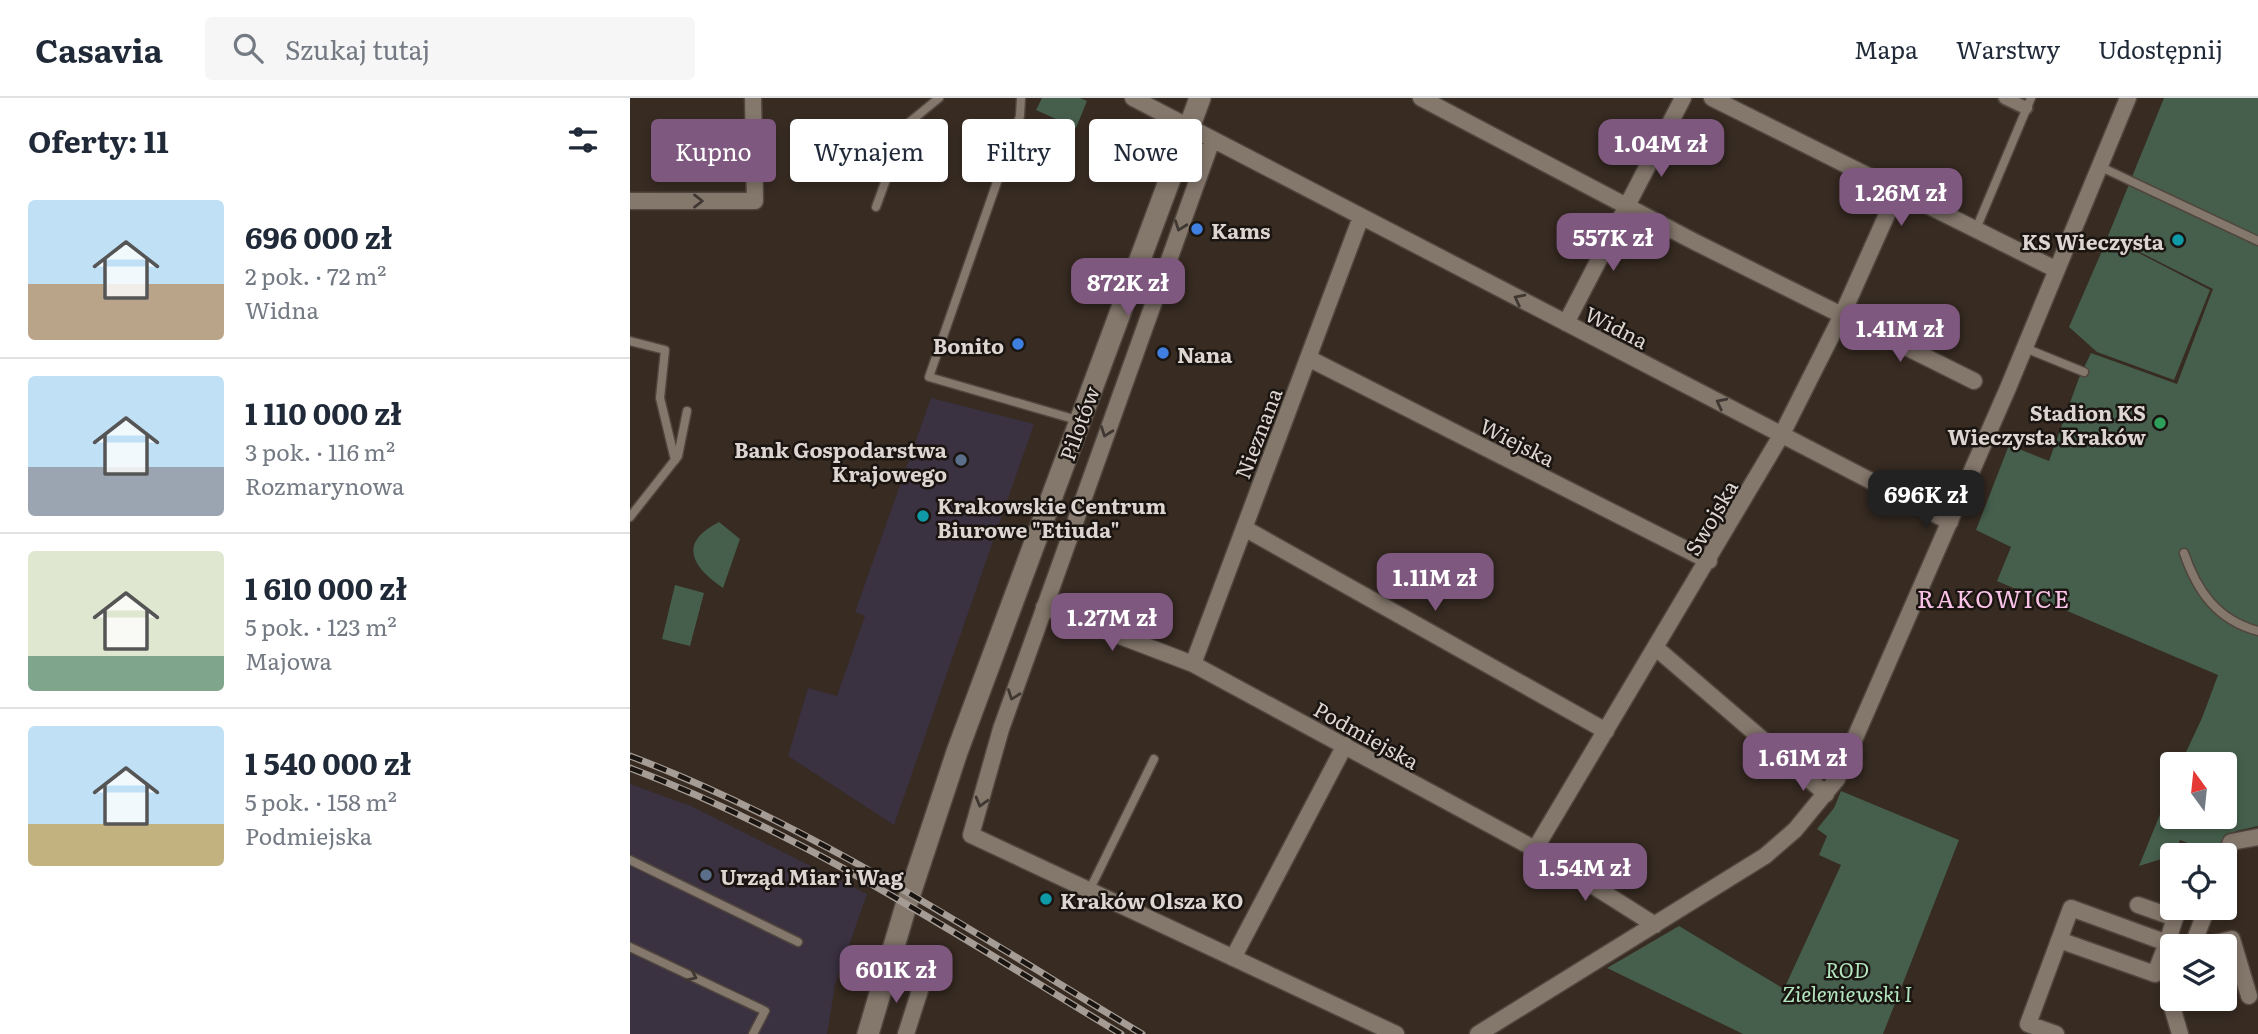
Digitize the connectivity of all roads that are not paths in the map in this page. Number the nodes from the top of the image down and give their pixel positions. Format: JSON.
{"nodes":[{"id":1,"x":753,"y":98,"type":"edge"},
{"id":2,"x":939,"y":98,"type":"edge"},
{"id":3,"x":1021,"y":98,"type":"edge"},
{"id":4,"x":1133,"y":98,"type":"edge"},
{"id":5,"x":1200,"y":98,"type":"edge"},
{"id":6,"x":1421,"y":98,"type":"edge"},
{"id":7,"x":1683,"y":98,"type":"edge"},
{"id":8,"x":2005,"y":98,"type":"edge"},
{"id":9,"x":2128,"y":98,"type":"edge"},
{"id":10,"x":1718,"y":99,"type":"edge"},
{"id":11,"x":2028,"y":103,"type":"edge"},
{"id":12,"x":1172,"y":119,"type":"edge"},
{"id":13,"x":1192,"y":119,"type":"edge"},
{"id":14,"x":1202,"y":135,"type":"edge"},
{"id":15,"x":1212,"y":140,"type":"junction"},
{"id":16,"x":2101,"y":167,"type":"junction"},
{"id":17,"x":1169,"y":182,"type":"edge"},
{"id":18,"x":1897,"y":191,"type":"junction"},
{"id":19,"x":630,"y":201,"type":"edge"},
{"id":20,"x":1626,"y":205,"type":"junction"},
{"id":21,"x":876,"y":206,"type":"dead end"},
{"id":22,"x":1361,"y":217,"type":"junction"},
{"id":23,"x":1976,"y":229,"type":"junction"},
{"id":24,"x":2258,"y":241,"type":"edge"},
{"id":25,"x":2057,"y":270,"type":"junction"},
{"id":26,"x":1843,"y":315,"type":"junction"},
{"id":27,"x":1566,"y":323,"type":"junction"},
{"id":28,"x":630,"y":341,"type":"edge"},
{"id":29,"x":2025,"y":348,"type":"junction"},
{"id":30,"x":1308,"y":358,"type":"junction"},
{"id":31,"x":2084,"y":372,"type":"dead end"},
{"id":32,"x":1974,"y":381,"type":"dead end"},
{"id":33,"x":687,"y":411,"type":"dead end"},
{"id":34,"x":1079,"y":421,"type":"junction"},
{"id":35,"x":1782,"y":434,"type":"junction"},
{"id":36,"x":675,"y":460,"type":"junction"},
{"id":37,"x":630,"y":517,"type":"edge"},
{"id":38,"x":1951,"y":522,"type":"junction"},
{"id":39,"x":1244,"y":528,"type":"junction"},
{"id":40,"x":2184,"y":553,"type":"dead end"},
{"id":41,"x":1709,"y":561,"type":"junction"},
{"id":42,"x":1044,"y":607,"type":"junction"},
{"id":43,"x":2258,"y":631,"type":"edge"},
{"id":44,"x":1656,"y":648,"type":"junction"},
{"id":45,"x":1194,"y":664,"type":"junction"},
{"id":46,"x":1606,"y":732,"type":"junction"},
{"id":47,"x":1345,"y":745,"type":"junction"},
{"id":48,"x":1154,"y":759,"type":"dead end"},
{"id":49,"x":1826,"y":794,"type":"junction"},
{"id":50,"x":2258,"y":837,"type":"edge"},
{"id":51,"x":2231,"y":843,"type":"edge"},
{"id":52,"x":1535,"y":849,"type":"junction"},
{"id":53,"x":630,"y":860,"type":"edge"},
{"id":54,"x":1089,"y":891,"type":"junction"},
{"id":55,"x":2138,"y":905,"type":"dead end"},
{"id":56,"x":1655,"y":925,"type":"junction"},
{"id":57,"x":2169,"y":934,"type":"edge"},
{"id":58,"x":2059,"y":940,"type":"junction"},
{"id":59,"x":2160,"y":941,"type":"edge"},
{"id":60,"x":798,"y":943,"type":"dead end"},
{"id":61,"x":630,"y":947,"type":"edge"},
{"id":62,"x":2237,"y":956,"type":"edge"},
{"id":63,"x":1233,"y":958,"type":"junction"},
{"id":64,"x":2160,"y":960,"type":"edge"},
{"id":65,"x":921,"y":987,"type":"dead end"},
{"id":66,"x":2249,"y":996,"type":"dead end"},
{"id":67,"x":2173,"y":1011,"type":"edge"},
{"id":68,"x":754,"y":1034,"type":"edge"},
{"id":69,"x":868,"y":1034,"type":"edge"},
{"id":70,"x":906,"y":1034,"type":"edge"},
{"id":71,"x":1396,"y":1034,"type":"edge"},
{"id":72,"x":1478,"y":1034,"type":"edge"},
{"id":73,"x":2056,"y":1034,"type":"edge"},
{"id":74,"x":2180,"y":1034,"type":"edge"}],
"edges":[{"from":19,"to":1,"type":"street","one_way":true},
{"from":2,"to":21,"type":"lane"},
{"from":3,"to":34,"type":"lane"},
{"from":4,"to":12,"type":"street","name":"Widna"},
{"from":5,"to":13,"type":"street","name":"Pilotów"},
{"from":6,"to":20,"type":"street"},
{"from":7,"to":20,"type":"street"},
{"from":8,"to":11,"type":"street"},
{"from":9,"to":16,"type":"street"},
{"from":10,"to":18,"type":"street"},
{"from":11,"to":23,"type":"lane"},
{"from":14,"to":15,"type":"street","name":"Widna"},
{"from":15,"to":22,"type":"street","name":"Widna"},
{"from":15,"to":42,"type":"street","name":"Pilotów","one_way":true},
{"from":16,"to":24,"type":"lane"},
{"from":16,"to":25,"type":"street"},
{"from":17,"to":34,"type":"street","name":"Pilotów"},
{"from":18,"to":23,"type":"street"},
{"from":18,"to":26,"type":"street","name":"Swojska"},
{"from":20,"to":26,"type":"street"},
{"from":20,"to":27,"type":"street"},
{"from":27,"to":22,"type":"street","name":"Widna","one_way":true},
{"from":22,"to":30,"type":"street","name":"Nieznana"},
{"from":23,"to":25,"type":"street"},
{"from":25,"to":29,"type":"street"},
{"from":26,"to":32,"type":"street"},
{"from":26,"to":35,"type":"street","name":"Swojska"},
{"from":35,"to":27,"type":"street","name":"Widna","one_way":true},
{"from":28,"to":36,"type":"lane"},
{"from":29,"to":31,"type":"lane"},
{"from":29,"to":38,"type":"street"},
{"from":30,"to":39,"type":"street","name":"Nieznana"},
{"from":30,"to":41,"type":"street","name":"Wiejska"},
{"from":33,"to":36,"type":"lane"},
{"from":34,"to":69,"type":"street","name":"Pilotów"},
{"from":35,"to":38,"type":"street","name":"Widna"},
{"from":35,"to":41,"type":"street","name":"Swojska"},
{"from":36,"to":37,"type":"lane"},
{"from":38,"to":49,"type":"street"},
{"from":39,"to":45,"type":"street","name":"Nieznana"},
{"from":39,"to":46,"type":"street"},
{"from":40,"to":43,"type":"lane"},
{"from":41,"to":44,"type":"street","name":"Swojska"},
{"from":42,"to":45,"type":"street","name":"Podmiejska"},
{"from":42,"to":54,"type":"street","name":"Pilotów","one_way":true},
{"from":44,"to":46,"type":"street","name":"Swojska"},
{"from":44,"to":49,"type":"street"},
{"from":45,"to":47,"type":"street","name":"Podmiejska"},
{"from":46,"to":52,"type":"street","name":"Swojska"},
{"from":47,"to":52,"type":"street","name":"Podmiejska"},
{"from":47,"to":63,"type":"street"},
{"from":48,"to":54,"type":"lane"},
{"from":49,"to":56,"type":"street"},
{"from":50,"to":51,"type":"street"},
{"from":52,"to":56,"type":"street","name":"Podmiejska"},
{"from":53,"to":60,"type":"lane"},
{"from":54,"to":63,"type":"street"},
{"from":55,"to":57,"type":"street"},
{"from":56,"to":72,"type":"street"},
{"from":58,"to":59,"type":"street"},
{"from":58,"to":64,"type":"street"},
{"from":58,"to":73,"type":"street"},
{"from":61,"to":68,"type":"lane","one_way":true},
{"from":62,"to":66,"type":"street"},
{"from":63,"to":71,"type":"street"},
{"from":65,"to":70,"type":"street"},
{"from":67,"to":74,"type":"street"}]}
